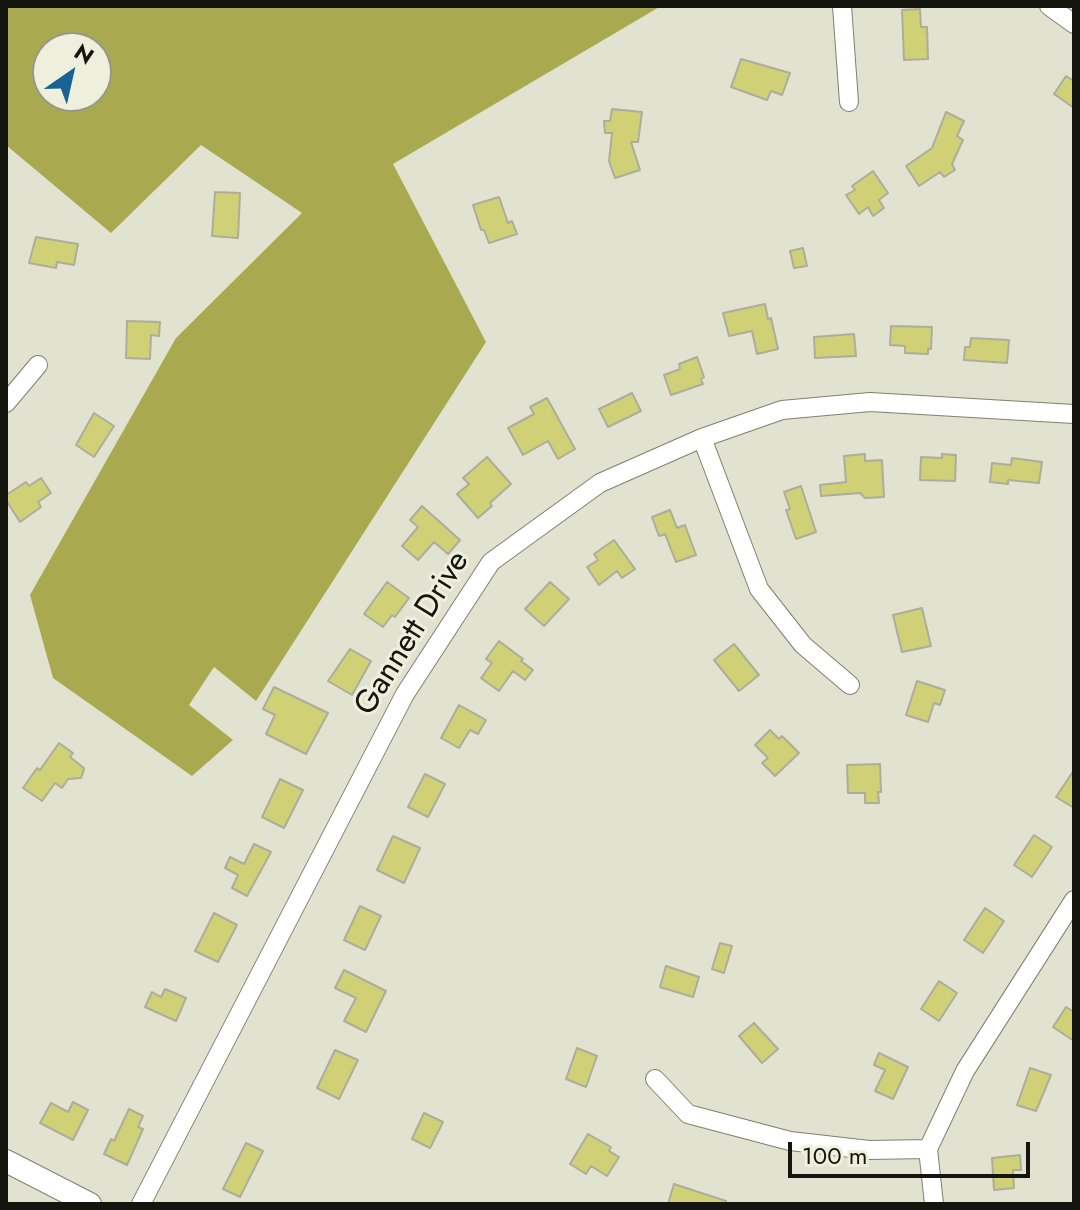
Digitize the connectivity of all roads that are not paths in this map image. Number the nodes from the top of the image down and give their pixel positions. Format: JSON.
{"nodes":[{"id":1,"x":842,"y":6,"type":"edge"},
{"id":2,"x":1049,"y":6,"type":"edge"},
{"id":3,"x":1074,"y":24,"type":"edge"},
{"id":4,"x":849,"y":102,"type":"dead end"},
{"id":5,"x":38,"y":365,"type":"dead end"},
{"id":6,"x":6,"y":403,"type":"edge"},
{"id":7,"x":1074,"y":414,"type":"edge"},
{"id":8,"x":702,"y":438,"type":"junction"},
{"id":9,"x":850,"y":685,"type":"dead end"},
{"id":10,"x":1074,"y":900,"type":"edge"},
{"id":11,"x":655,"y":1079,"type":"dead end"},
{"id":12,"x":928,"y":1149,"type":"junction"},
{"id":13,"x":6,"y":1161,"type":"edge"},
{"id":14,"x":90,"y":1204,"type":"edge"},
{"id":15,"x":141,"y":1204,"type":"edge"},
{"id":16,"x":934,"y":1204,"type":"edge"}],
"edges":[{"from":1,"to":4,"type":"street"},
{"from":2,"to":3,"type":"street"},
{"from":5,"to":6,"type":"street"},
{"from":7,"to":8,"type":"street","name":"Gannett Drive"},
{"from":8,"to":9,"type":"street"},
{"from":8,"to":15,"type":"street","name":"Gannett Drive"},
{"from":10,"to":12,"type":"street"},
{"from":11,"to":12,"type":"street"},
{"from":12,"to":16,"type":"street"},
{"from":13,"to":14,"type":"street"}]}
